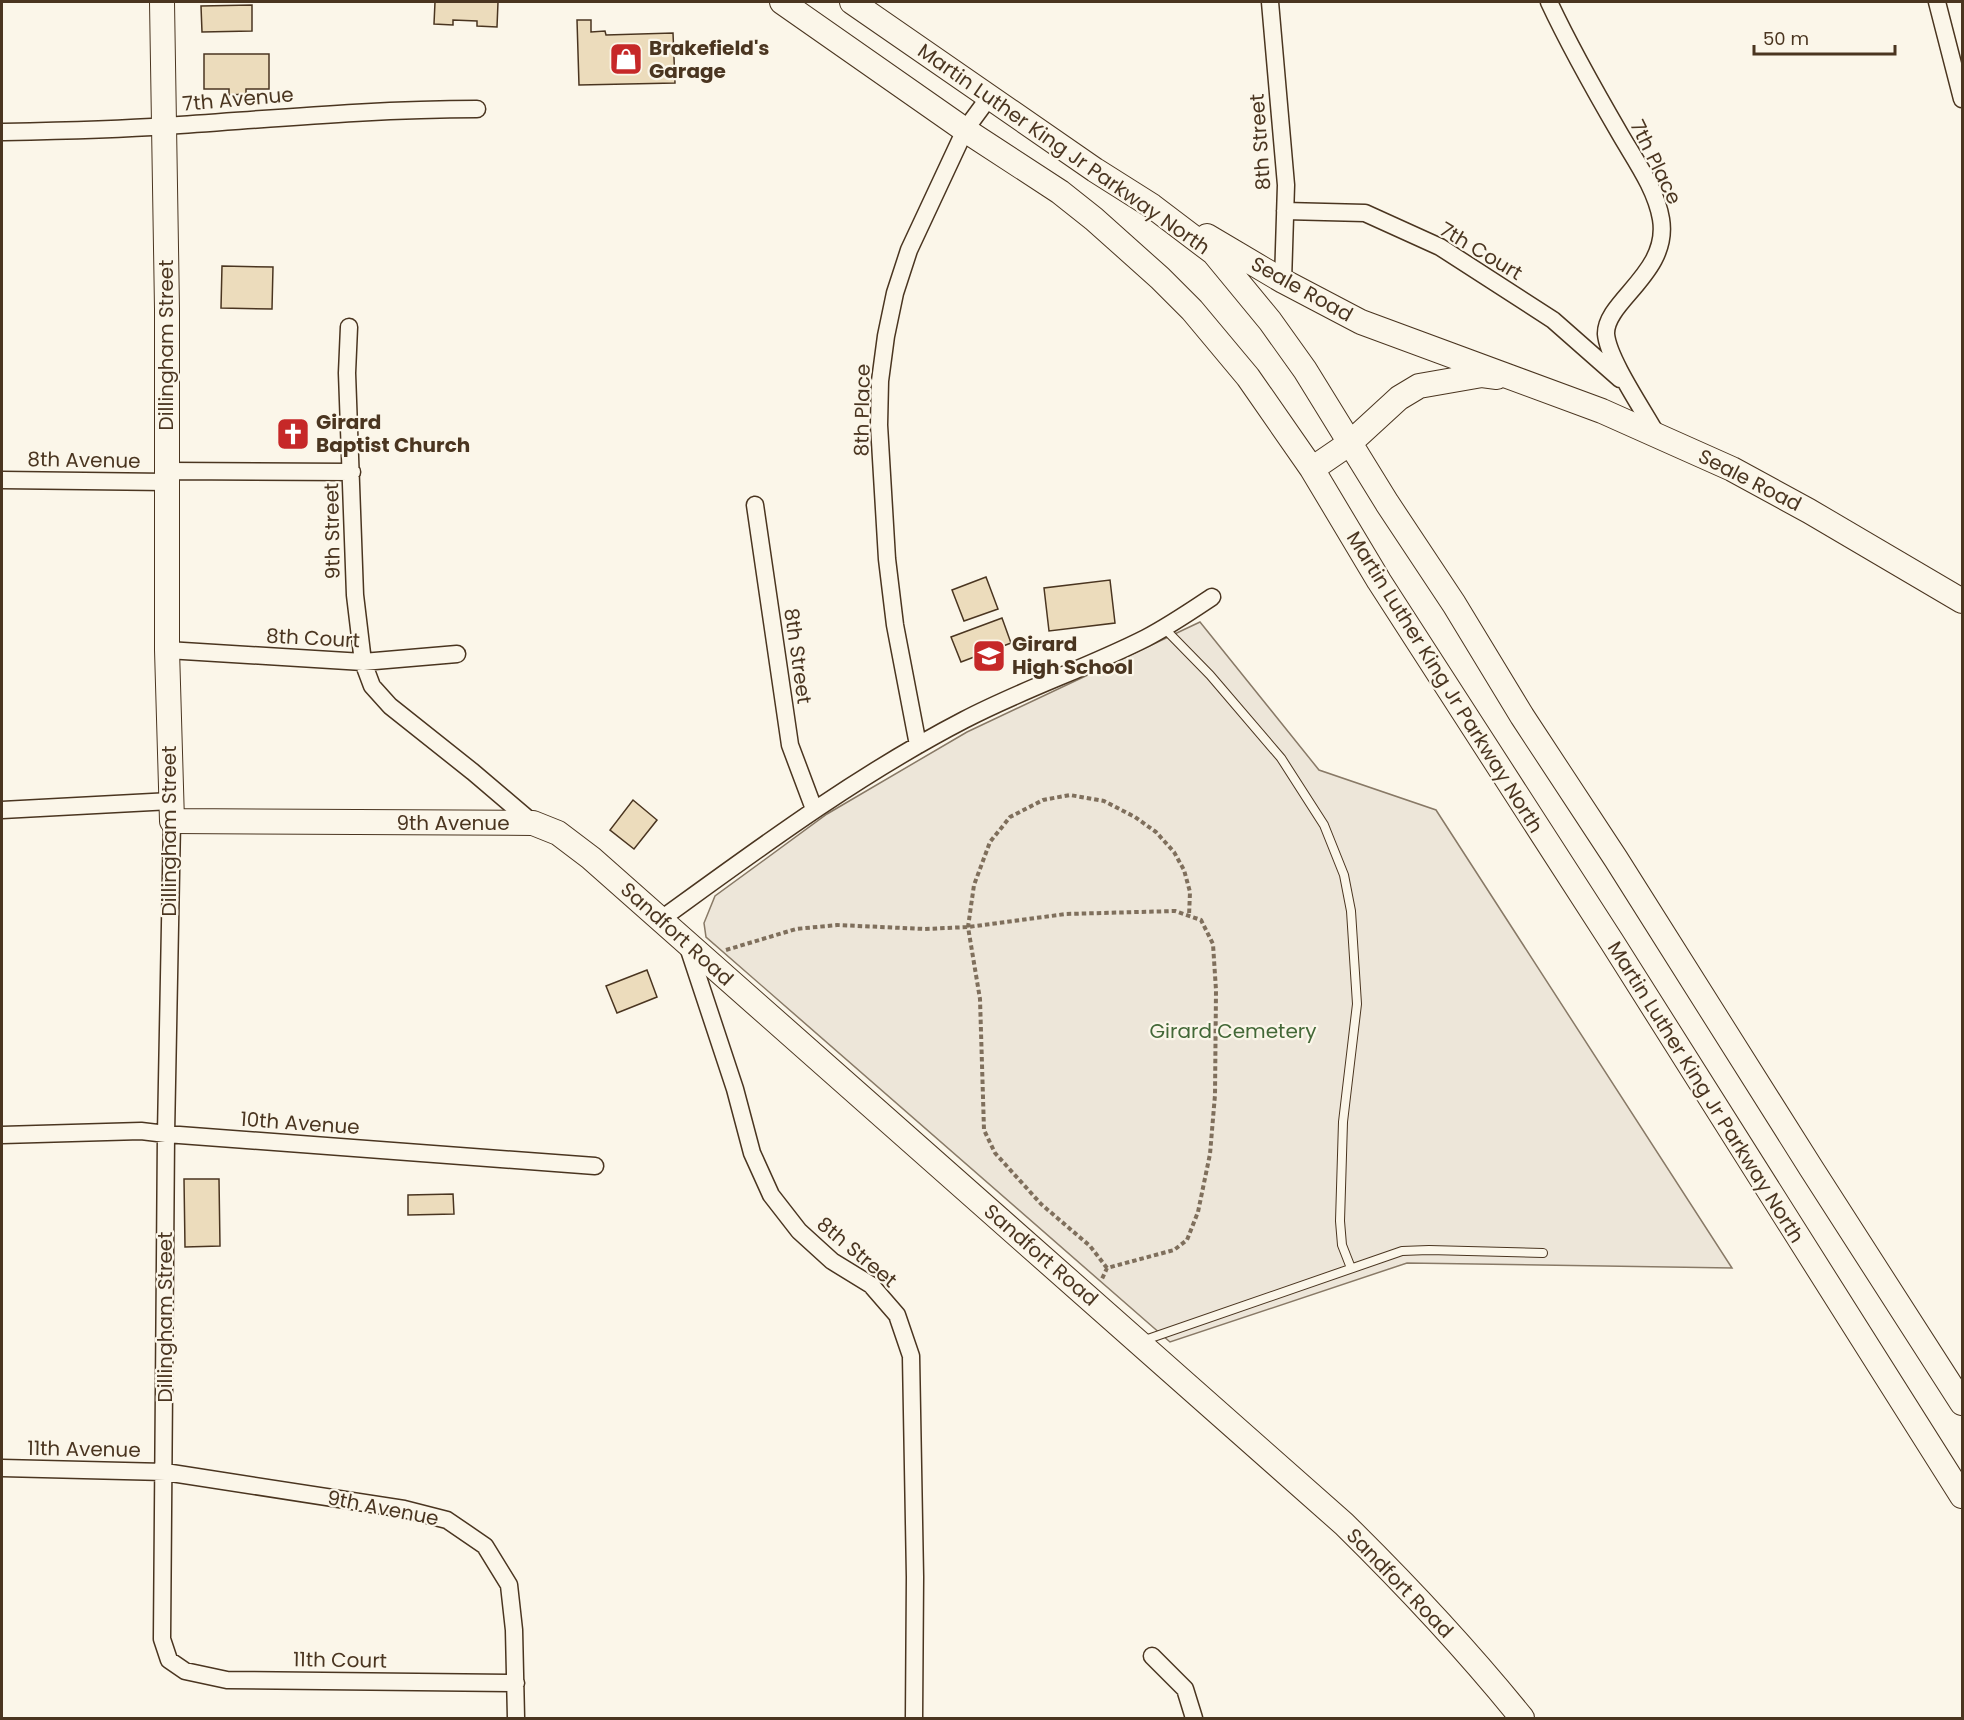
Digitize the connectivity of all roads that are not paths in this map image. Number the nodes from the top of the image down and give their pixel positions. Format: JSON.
{"nodes":[{"id":1,"x":162,"y":2,"type":"edge"},
{"id":2,"x":782,"y":2,"type":"edge"},
{"id":3,"x":852,"y":2,"type":"edge"},
{"id":4,"x":1270,"y":2,"type":"edge"},
{"id":5,"x":1550,"y":2,"type":"edge"},
{"id":6,"x":1937,"y":2,"type":"edge"},
{"id":7,"x":990,"y":96,"type":"junction"},
{"id":8,"x":1962,"y":99,"type":"edge"},
{"id":9,"x":477,"y":109,"type":"dead end"},
{"id":10,"x":164,"y":126,"type":"junction"},
{"id":11,"x":965,"y":129,"type":"junction"},
{"id":12,"x":2,"y":132,"type":"edge"},
{"id":13,"x":1152,"y":206,"type":"junction"},
{"id":14,"x":1285,"y":211,"type":"junction"},
{"id":15,"x":1283,"y":281,"type":"junction"},
{"id":16,"x":349,"y":327,"type":"dead end"},
{"id":17,"x":1526,"y":382,"type":"junction"},
{"id":18,"x":1630,"y":387,"type":"junction"},
{"id":19,"x":1657,"y":435,"type":"junction"},
{"id":20,"x":1350,"y":443,"type":"junction"},
{"id":21,"x":1312,"y":469,"type":"junction"},
{"id":22,"x":352,"y":472,"type":"junction"},
{"id":23,"x":167,"y":477,"type":"junction"},
{"id":24,"x":2,"y":480,"type":"edge"},
{"id":25,"x":755,"y":505,"type":"dead end"},
{"id":26,"x":1212,"y":597,"type":"dead end"},
{"id":27,"x":1962,"y":601,"type":"edge"},
{"id":28,"x":1164,"y":628,"type":"junction"},
{"id":29,"x":167,"y":650,"type":"junction"},
{"id":30,"x":457,"y":654,"type":"dead end"},
{"id":31,"x":363,"y":662,"type":"junction"},
{"id":32,"x":918,"y":745,"type":"junction"},
{"id":33,"x":814,"y":808,"type":"junction"},
{"id":34,"x":2,"y":810,"type":"edge"},
{"id":35,"x":171,"y":811,"type":"junction"},
{"id":36,"x":533,"y":824,"type":"junction"},
{"id":37,"x":660,"y":920,"type":"junction"},
{"id":38,"x":695,"y":951,"type":"junction"},
{"id":39,"x":166,"y":1134,"type":"junction"},
{"id":40,"x":2,"y":1135,"type":"edge"},
{"id":41,"x":595,"y":1166,"type":"dead end"},
{"id":42,"x":1543,"y":1252,"type":"dead end"},
{"id":43,"x":1351,"y":1268,"type":"junction"},
{"id":44,"x":1139,"y":1342,"type":"junction"},
{"id":45,"x":1962,"y":1402,"type":"edge"},
{"id":46,"x":2,"y":1468,"type":"edge"},
{"id":47,"x":165,"y":1473,"type":"junction"},
{"id":48,"x":1962,"y":1496,"type":"edge"},
{"id":49,"x":1152,"y":1656,"type":"dead end"},
{"id":50,"x":169,"y":1660,"type":"joint"},
{"id":51,"x":516,"y":1683,"type":"junction"},
{"id":52,"x":516,"y":1719,"type":"edge"},
{"id":53,"x":914,"y":1719,"type":"edge"},
{"id":54,"x":1194,"y":1719,"type":"edge"},
{"id":55,"x":1522,"y":1719,"type":"edge"}],
"edges":[{"from":1,"to":10,"type":"main road","name":"Dillingham Street"},
{"from":2,"to":11,"type":"main road","name":"Martin Luther King Jr Parkway North"},
{"from":3,"to":7,"type":"main road","name":"Martin Luther King Jr Parkway North"},
{"from":4,"to":14,"type":"street","name":"8th Street"},
{"from":5,"to":18,"type":"street","name":"7th Place"},
{"from":6,"to":8,"type":"street"},
{"from":7,"to":11,"type":"street","name":"8th Place"},
{"from":7,"to":13,"type":"main road","name":"Martin Luther King Jr Parkway North"},
{"from":9,"to":10,"type":"street","name":"7th Avenue"},
{"from":10,"to":12,"type":"street","name":"7th Avenue"},
{"from":10,"to":23,"type":"main road","name":"Dillingham Street"},
{"from":11,"to":21,"type":"main road","name":"Martin Luther King Jr Parkway North"},
{"from":11,"to":32,"type":"street","name":"8th Place"},
{"from":13,"to":15,"type":"main road","name":"Seale Road"},
{"from":13,"to":20,"type":"main road","name":"Martin Luther King Jr Parkway North"},
{"from":14,"to":15,"type":"street","name":"8th Street"},
{"from":14,"to":18,"type":"street","name":"7th Court"},
{"from":15,"to":17,"type":"main road","name":"Seale Road"},
{"from":16,"to":22,"type":"street","name":"9th Street"},
{"from":17,"to":19,"type":"main road","name":"Seale Road"},
{"from":17,"to":20,"type":"main road","name":"Seale Road"},
{"from":18,"to":19,"type":"street","name":"7th Place"},
{"from":19,"to":27,"type":"main road","name":"Seale Road"},
{"from":20,"to":21,"type":"main road","name":"Seale Road"},
{"from":20,"to":45,"type":"main road","name":"Martin Luther King Jr Parkway North"},
{"from":21,"to":48,"type":"main road","name":"Martin Luther King Jr Parkway North"},
{"from":22,"to":23,"type":"street","name":"8th Avenue"},
{"from":22,"to":31,"type":"street","name":"9th Street"},
{"from":23,"to":24,"type":"street","name":"8th Avenue"},
{"from":23,"to":29,"type":"main road","name":"Dillingham Street"},
{"from":25,"to":33,"type":"street","name":"8th Street"},
{"from":26,"to":28,"type":"street"},
{"from":28,"to":32,"type":"street"},
{"from":28,"to":43,"type":"lane"},
{"from":29,"to":31,"type":"street","name":"8th Court"},
{"from":29,"to":35,"type":"main road","name":"Dillingham Street"},
{"from":30,"to":31,"type":"street","name":"8th Court"},
{"from":31,"to":36,"type":"street","name":"9th Avenue"},
{"from":32,"to":33,"type":"street"},
{"from":33,"to":37,"type":"street"},
{"from":34,"to":35,"type":"street","name":"9th Avenue"},
{"from":35,"to":36,"type":"main road","name":"9th Avenue"},
{"from":35,"to":39,"type":"street","name":"Dillingham Street"},
{"from":36,"to":37,"type":"main road","name":"Sandfort Road"},
{"from":37,"to":38,"type":"main road","name":"Sandfort Road"},
{"from":38,"to":44,"type":"main road","name":"Sandfort Road"},
{"from":38,"to":53,"type":"street","name":"8th Street"},
{"from":39,"to":40,"type":"street","name":"10th Avenue"},
{"from":39,"to":41,"type":"street","name":"10th Avenue"},
{"from":39,"to":47,"type":"street","name":"Dillingham Street"},
{"from":42,"to":43,"type":"lane"},
{"from":43,"to":44,"type":"lane"},
{"from":44,"to":55,"type":"main road","name":"Sandfort Road"},
{"from":46,"to":47,"type":"street","name":"11th Avenue"},
{"from":47,"to":50,"type":"street","name":"Dillingham Street"},
{"from":47,"to":51,"type":"street","name":"9th Avenue"},
{"from":49,"to":54,"type":"street"},
{"from":50,"to":51,"type":"street","name":"11th Court"},
{"from":51,"to":52,"type":"street"}]}
